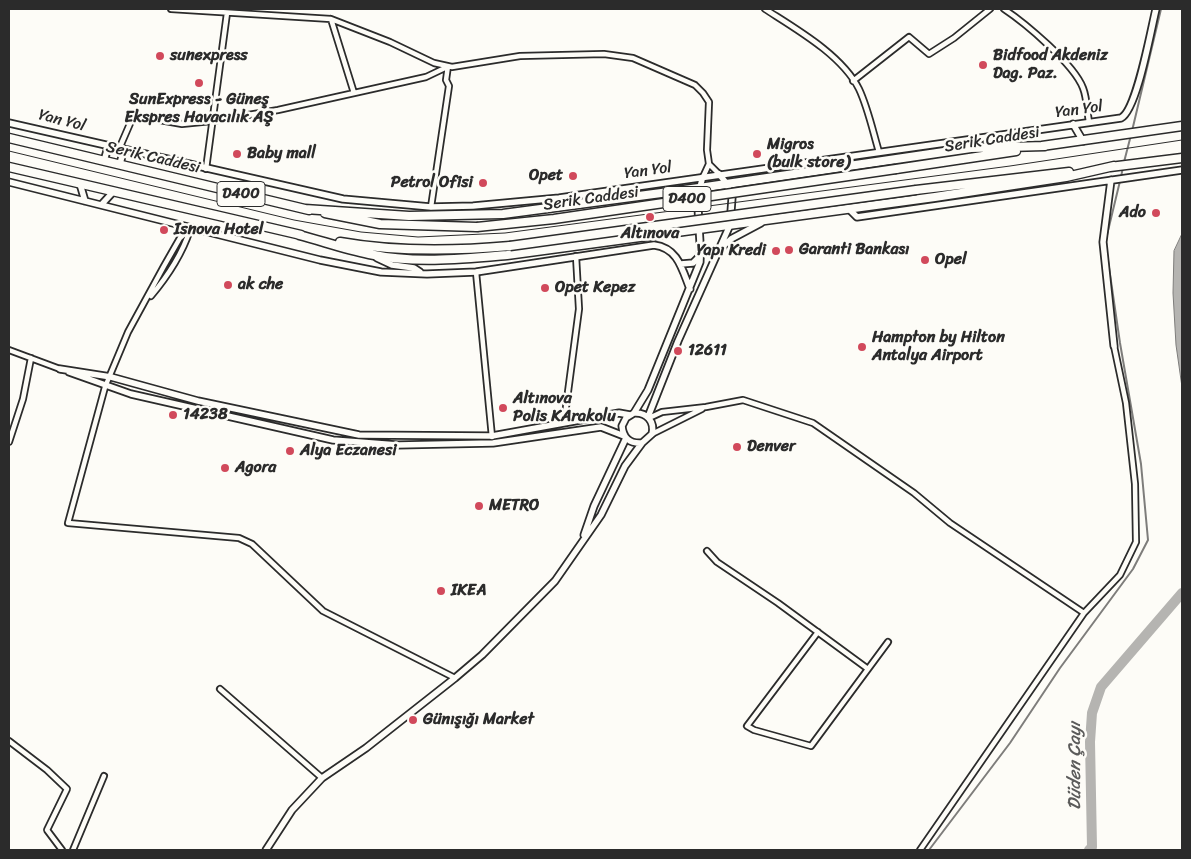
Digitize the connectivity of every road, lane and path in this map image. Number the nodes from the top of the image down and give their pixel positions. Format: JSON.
{"nodes":[{"id":1,"x":171,"y":9,"type":"edge"},
{"id":2,"x":765,"y":9,"type":"edge"},
{"id":3,"x":990,"y":9,"type":"edge"},
{"id":4,"x":1004,"y":9,"type":"edge"},
{"id":5,"x":1156,"y":9,"type":"edge"},
{"id":6,"x":227,"y":12,"type":"junction"},
{"id":7,"x":331,"y":19,"type":"junction"},
{"id":8,"x":448,"y":66,"type":"junction"},
{"id":9,"x":853,"y":81,"type":"junction"},
{"id":10,"x":354,"y":93,"type":"junction"},
{"id":11,"x":212,"y":121,"type":"junction"},
{"id":12,"x":1089,"y":122,"type":"junction"},
{"id":13,"x":9,"y":123,"type":"edge"},
{"id":14,"x":1073,"y":124,"type":"junction"},
{"id":15,"x":1182,"y":126,"type":"edge"},
{"id":16,"x":9,"y":138,"type":"edge"},
{"id":17,"x":1083,"y":141,"type":"junction"},
{"id":18,"x":919,"y":146,"type":"junction"},
{"id":19,"x":1045,"y":146,"type":"junction"},
{"id":20,"x":108,"y":147,"type":"junction"},
{"id":21,"x":119,"y":149,"type":"junction"},
{"id":22,"x":879,"y":152,"type":"junction"},
{"id":23,"x":934,"y":153,"type":"junction"},
{"id":24,"x":1182,"y":158,"type":"edge"},
{"id":25,"x":104,"y":161,"type":"junction"},
{"id":26,"x":120,"y":164,"type":"junction"},
{"id":27,"x":709,"y":164,"type":"junction"},
{"id":28,"x":860,"y":164,"type":"junction"},
{"id":29,"x":1114,"y":166,"type":"junction"},
{"id":30,"x":9,"y":167,"type":"edge"},
{"id":31,"x":206,"y":169,"type":"junction"},
{"id":32,"x":1182,"y":170,"type":"edge"},
{"id":33,"x":719,"y":174,"type":"junction"},
{"id":34,"x":1082,"y":174,"type":"junction"},
{"id":35,"x":702,"y":177,"type":"junction"},
{"id":36,"x":1066,"y":177,"type":"junction"},
{"id":37,"x":1111,"y":180,"type":"junction"},
{"id":38,"x":9,"y":182,"type":"edge"},
{"id":39,"x":80,"y":184,"type":"junction"},
{"id":40,"x":727,"y":184,"type":"junction"},
{"id":41,"x":1082,"y":184,"type":"junction"},
{"id":42,"x":1068,"y":187,"type":"junction"},
{"id":43,"x":698,"y":188,"type":"junction"},
{"id":44,"x":113,"y":192,"type":"junction"},
{"id":45,"x":86,"y":200,"type":"junction"},
{"id":46,"x":102,"y":204,"type":"junction"},
{"id":47,"x":431,"y":207,"type":"junction"},
{"id":48,"x":305,"y":209,"type":"junction"},
{"id":49,"x":849,"y":209,"type":"junction"},
{"id":50,"x":766,"y":220,"type":"junction"},
{"id":51,"x":730,"y":225,"type":"junction"},
{"id":52,"x":191,"y":228,"type":"junction"},
{"id":53,"x":700,"y":230,"type":"junction"},
{"id":54,"x":299,"y":235,"type":"junction"},
{"id":55,"x":595,"y":245,"type":"junction"},
{"id":56,"x":716,"y":253,"type":"junction"},
{"id":57,"x":370,"y":255,"type":"junction"},
{"id":58,"x":576,"y":256,"type":"junction"},
{"id":59,"x":700,"y":256,"type":"junction"},
{"id":60,"x":681,"y":264,"type":"junction"},
{"id":61,"x":476,"y":272,"type":"junction"},
{"id":62,"x":421,"y":273,"type":"junction"},
{"id":63,"x":690,"y":289,"type":"junction"},
{"id":64,"x":1114,"y":346,"type":"joint"},
{"id":65,"x":9,"y":350,"type":"edge"},
{"id":66,"x":31,"y":358,"type":"junction"},
{"id":67,"x":60,"y":368,"type":"junction"},
{"id":68,"x":111,"y":378,"type":"junction"},
{"id":69,"x":105,"y":386,"type":"junction"},
{"id":70,"x":706,"y":407,"type":"junction"},
{"id":71,"x":632,"y":414,"type":"junction"},
{"id":72,"x":649,"y":418,"type":"junction"},
{"id":73,"x":564,"y":422,"type":"junction"},
{"id":74,"x":652,"y":434,"type":"junction"},
{"id":75,"x":492,"y":436,"type":"junction"},
{"id":76,"x":625,"y":437,"type":"junction"},
{"id":77,"x":9,"y":442,"type":"edge"},
{"id":78,"x":493,"y":443,"type":"junction"},
{"id":79,"x":642,"y":443,"type":"junction"},
{"id":80,"x":582,"y":542,"type":"junction"},
{"id":81,"x":708,"y":551,"type":"dead end"},
{"id":82,"x":1084,"y":613,"type":"junction"},
{"id":83,"x":818,"y":632,"type":"junction"},
{"id":84,"x":888,"y":642,"type":"dead end"},
{"id":85,"x":868,"y":669,"type":"junction"},
{"id":86,"x":455,"y":678,"type":"junction"},
{"id":87,"x":220,"y":689,"type":"dead end"},
{"id":88,"x":9,"y":741,"type":"edge"},
{"id":89,"x":104,"y":776,"type":"dead end"},
{"id":90,"x":322,"y":778,"type":"junction"},
{"id":91,"x":62,"y":850,"type":"edge"},
{"id":92,"x":73,"y":850,"type":"edge"},
{"id":93,"x":266,"y":850,"type":"edge"},
{"id":94,"x":920,"y":850,"type":"edge"}],
"edges":[{"from":1,"to":6,"type":"street"},
{"from":2,"to":9,"type":"street"},
{"from":3,"to":9,"type":"street"},
{"from":4,"to":12,"type":"street"},
{"from":5,"to":12,"type":"street","name":"Yan Yol"},
{"from":6,"to":7,"type":"street"},
{"from":6,"to":11,"type":"street"},
{"from":7,"to":8,"type":"street"},
{"from":7,"to":10,"type":"street"},
{"from":8,"to":10,"type":"street"},
{"from":8,"to":27,"type":"street"},
{"from":8,"to":47,"type":"street"},
{"from":9,"to":22,"type":"street"},
{"from":10,"to":11,"type":"street"},
{"from":11,"to":21,"type":"street"},
{"from":11,"to":31,"type":"street"},
{"from":12,"to":14,"type":"street","name":"Yan Yol"},
{"from":13,"to":20,"type":"street","name":"Yan Yol"},
{"from":14,"to":17,"type":"street"},
{"from":14,"to":18,"type":"street","name":"Yan Yol"},
{"from":15,"to":17,"type":"highway","name":"Serik Caddesi","number":"D400"},
{"from":16,"to":25,"type":"highway","name":"Serik Caddesi","number":"D400"},
{"from":17,"to":19,"type":"highway","name":"Serik Caddesi","number":"D400"},
{"from":18,"to":22,"type":"street","name":"Yan Yol"},
{"from":18,"to":23,"type":"street"},
{"from":19,"to":23,"type":"highway"},
{"from":19,"to":48,"type":"highway","name":"Serik Caddesi","number":"D400","bridge":true},
{"from":20,"to":21,"type":"street","name":"Yan Yol"},
{"from":20,"to":25,"type":"street"},
{"from":21,"to":26,"type":"street"},
{"from":21,"to":31,"type":"street","name":"Yan Yol"},
{"from":22,"to":28,"type":"street"},
{"from":22,"to":33,"type":"street","name":"Yan Yol"},
{"from":23,"to":28,"type":"highway"},
{"from":24,"to":29,"type":"highway","number":"D400"},
{"from":25,"to":26,"type":"highway","name":"Serik Caddesi","number":"D400"},
{"from":26,"to":48,"type":"highway","name":"Serik Caddesi","number":"D400"},
{"from":27,"to":33,"type":"street"},
{"from":27,"to":35,"type":"street"},
{"from":28,"to":40,"type":"highway"},
{"from":29,"to":34,"type":"highway"},
{"from":29,"to":54,"type":"highway","number":"D400","bridge":true},
{"from":30,"to":39,"type":"highway","number":"D400"},
{"from":31,"to":47,"type":"street","name":"Yan Yol"},
{"from":32,"to":37,"type":"street"},
{"from":33,"to":35,"type":"street","name":"Yan Yol"},
{"from":33,"to":40,"type":"street"},
{"from":34,"to":36,"type":"highway"},
{"from":34,"to":41,"type":"street"},
{"from":35,"to":43,"type":"street"},
{"from":35,"to":47,"type":"street","name":"Yan Yol"},
{"from":36,"to":42,"type":"street"},
{"from":36,"to":49,"type":"highway"},
{"from":37,"to":41,"type":"street"},
{"from":37,"to":64,"type":"street"},
{"from":38,"to":45,"type":"street"},
{"from":39,"to":44,"type":"highway","number":"D400"},
{"from":39,"to":45,"type":"street"},
{"from":40,"to":43,"type":"highway"},
{"from":40,"to":51,"type":"street"},
{"from":41,"to":42,"type":"street"},
{"from":42,"to":49,"type":"street"},
{"from":43,"to":48,"type":"highway"},
{"from":43,"to":53,"type":"street"},
{"from":44,"to":46,"type":"street"},
{"from":44,"to":54,"type":"highway","number":"D400"},
{"from":45,"to":46,"type":"street"},
{"from":46,"to":52,"type":"street"},
{"from":49,"to":50,"type":"highway"},
{"from":50,"to":51,"type":"highway"},
{"from":50,"to":56,"type":"street"},
{"from":51,"to":53,"type":"highway"},
{"from":51,"to":56,"type":"street"},
{"from":52,"to":62,"type":"street"},
{"from":52,"to":68,"type":"street"},
{"from":53,"to":55,"type":"highway"},
{"from":53,"to":59,"type":"street"},
{"from":54,"to":57,"type":"highway"},
{"from":55,"to":57,"type":"highway"},
{"from":55,"to":58,"type":"street"},
{"from":56,"to":72,"type":"street"},
{"from":57,"to":62,"type":"street"},
{"from":58,"to":60,"type":"street"},
{"from":58,"to":61,"type":"street"},
{"from":58,"to":73,"type":"street"},
{"from":59,"to":60,"type":"street"},
{"from":59,"to":63,"type":"street"},
{"from":60,"to":63,"type":"street"},
{"from":61,"to":62,"type":"street"},
{"from":61,"to":75,"type":"street"},
{"from":63,"to":71,"type":"street"},
{"from":64,"to":82,"type":"street"},
{"from":65,"to":66,"type":"street"},
{"from":66,"to":67,"type":"street"},
{"from":66,"to":77,"type":"street"},
{"from":67,"to":68,"type":"street"},
{"from":67,"to":69,"type":"street"},
{"from":68,"to":69,"type":"street"},
{"from":68,"to":75,"type":"street"},
{"from":69,"to":78,"type":"street"},
{"from":69,"to":86,"type":"street"},
{"from":70,"to":72,"type":"street"},
{"from":70,"to":74,"type":"street"},
{"from":70,"to":82,"type":"street"},
{"from":71,"to":72,"type":"street"},
{"from":71,"to":73,"type":"street"},
{"from":71,"to":76,"type":"street"},
{"from":72,"to":74,"type":"street"},
{"from":73,"to":75,"type":"street"},
{"from":74,"to":79,"type":"street"},
{"from":75,"to":78,"type":"street"},
{"from":76,"to":78,"type":"street"},
{"from":76,"to":79,"type":"street"},
{"from":76,"to":80,"type":"street"},
{"from":79,"to":80,"type":"street"},
{"from":80,"to":86,"type":"street"},
{"from":81,"to":83,"type":"street"},
{"from":82,"to":94,"type":"street"},
{"from":83,"to":85,"type":"street"},
{"from":83,"to":85,"type":"street"},
{"from":84,"to":85,"type":"street"},
{"from":86,"to":90,"type":"street"},
{"from":87,"to":90,"type":"street"},
{"from":88,"to":91,"type":"street"},
{"from":89,"to":92,"type":"street"},
{"from":90,"to":93,"type":"street"}]}
